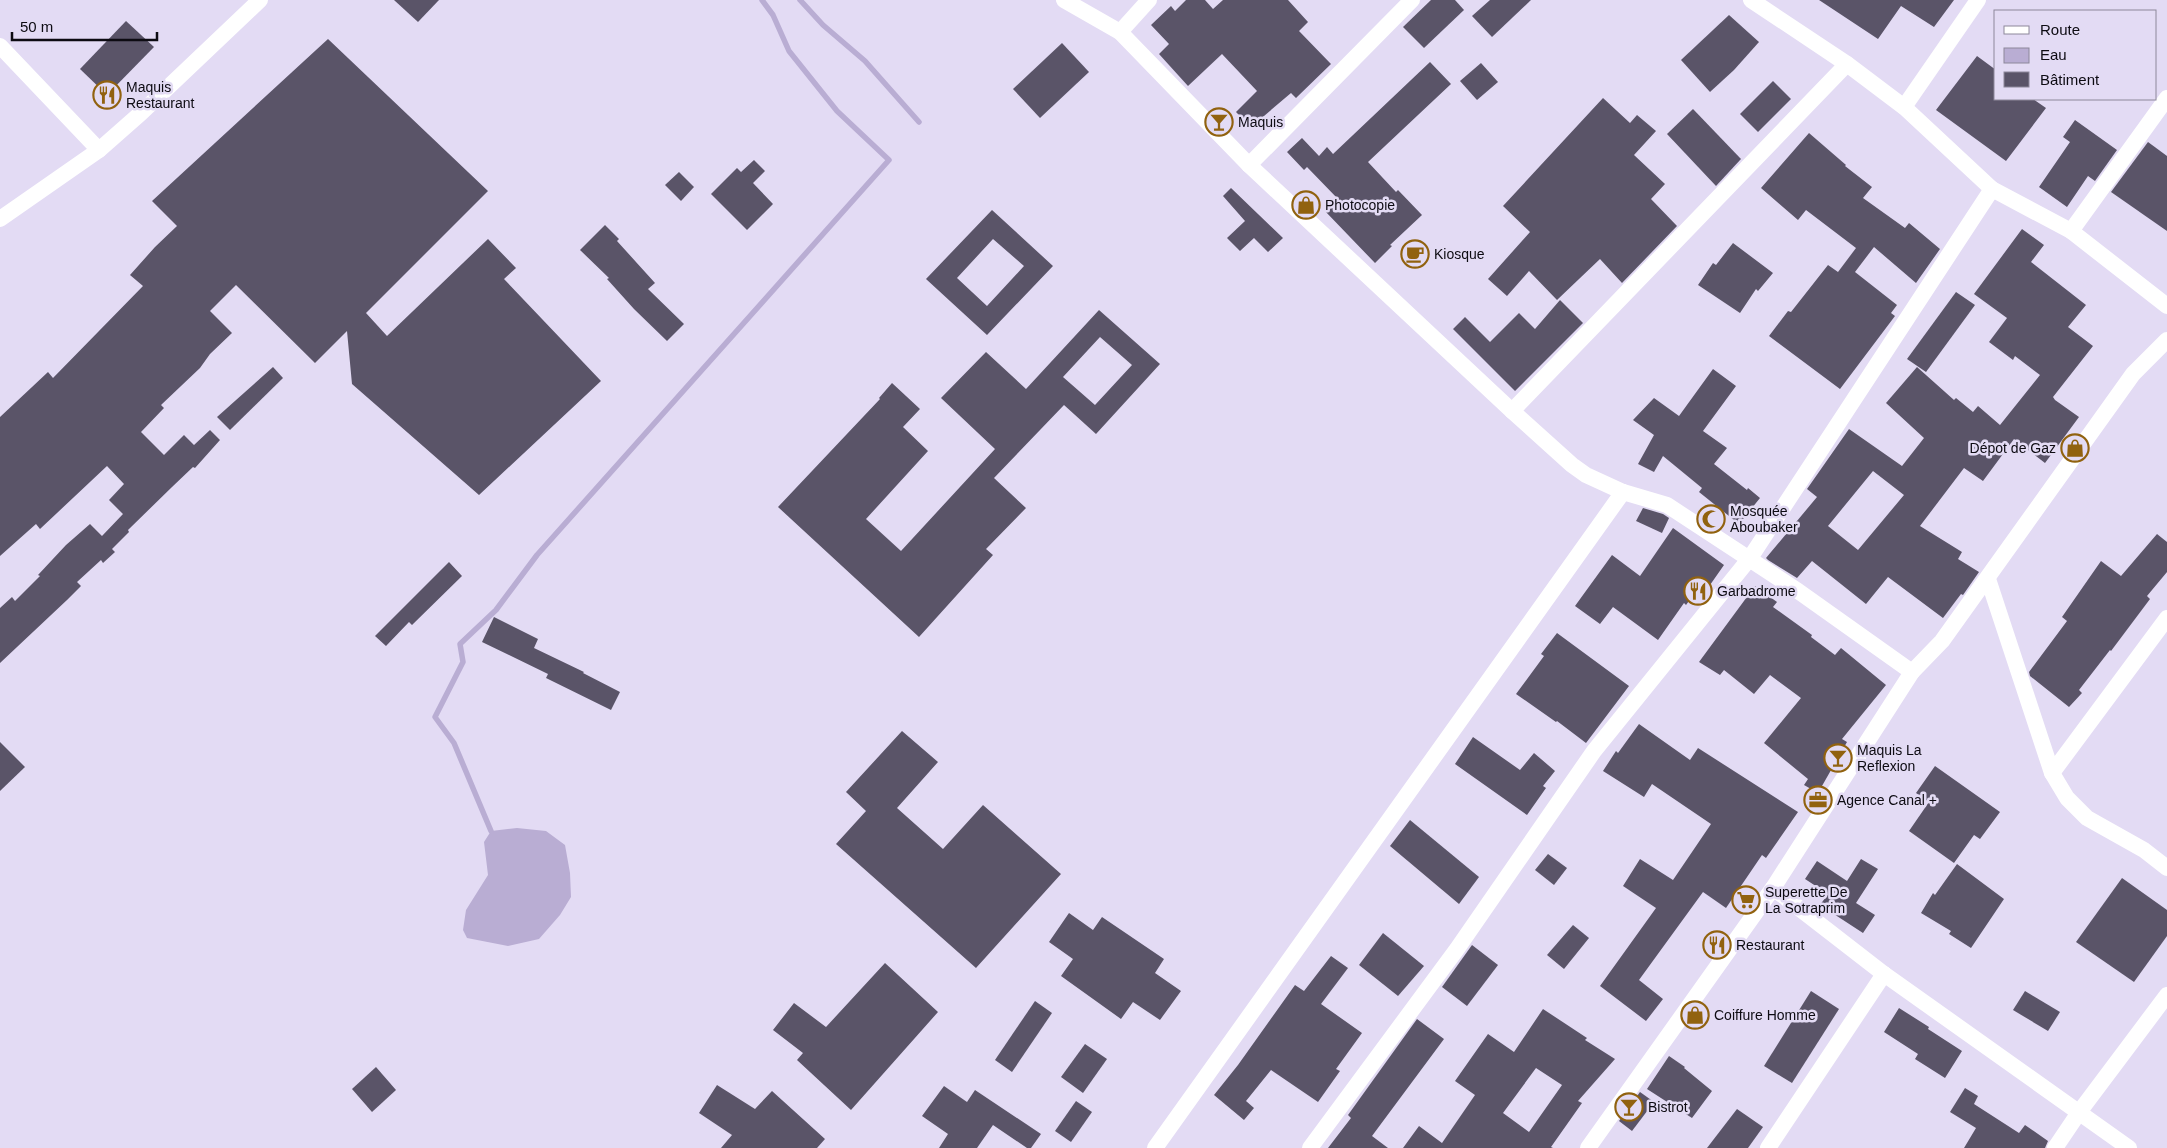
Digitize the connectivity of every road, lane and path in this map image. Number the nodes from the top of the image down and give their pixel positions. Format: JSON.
{"nodes":[{"id":1,"x":260,"y":0,"type":"edge"},
{"id":2,"x":1064,"y":0,"type":"edge"},
{"id":3,"x":1149,"y":0,"type":"edge"},
{"id":4,"x":1412,"y":0,"type":"edge"},
{"id":5,"x":1751,"y":0,"type":"edge"},
{"id":6,"x":1978,"y":0,"type":"edge"},
{"id":7,"x":1120,"y":32,"type":"junction"},
{"id":8,"x":0,"y":46,"type":"edge"},
{"id":9,"x":1847,"y":64,"type":"junction"},
{"id":10,"x":2167,"y":98,"type":"edge"},
{"id":11,"x":1904,"y":107,"type":"junction"},
{"id":12,"x":100,"y":150,"type":"junction"},
{"id":13,"x":1249,"y":165,"type":"junction"},
{"id":14,"x":1992,"y":189,"type":"junction"},
{"id":15,"x":0,"y":219,"type":"edge"},
{"id":16,"x":2071,"y":231,"type":"junction"},
{"id":17,"x":2167,"y":306,"type":"edge"},
{"id":18,"x":2167,"y":340,"type":"edge"},
{"id":19,"x":1512,"y":411,"type":"junction"},
{"id":20,"x":1623,"y":492,"type":"junction"},
{"id":21,"x":1750,"y":558,"type":"junction"},
{"id":22,"x":1988,"y":579,"type":"junction"},
{"id":23,"x":2167,"y":618,"type":"edge"},
{"id":24,"x":1912,"y":672,"type":"junction"},
{"id":25,"x":2052,"y":773,"type":"junction"},
{"id":26,"x":2167,"y":868,"type":"edge"},
{"id":27,"x":1773,"y":888,"type":"junction"},
{"id":28,"x":1884,"y":974,"type":"junction"},
{"id":29,"x":2167,"y":995,"type":"edge"},
{"id":30,"x":2080,"y":1112,"type":"junction"},
{"id":31,"x":1155,"y":1148,"type":"edge"},
{"id":32,"x":1310,"y":1148,"type":"edge"},
{"id":33,"x":1588,"y":1148,"type":"edge"},
{"id":34,"x":1768,"y":1148,"type":"edge"},
{"id":35,"x":2055,"y":1148,"type":"edge"},
{"id":36,"x":2129,"y":1148,"type":"edge"}],
"edges":[{"from":1,"to":12,"type":"street"},
{"from":2,"to":7,"type":"street"},
{"from":3,"to":7,"type":"street"},
{"from":4,"to":13,"type":"street"},
{"from":5,"to":9,"type":"street"},
{"from":6,"to":11,"type":"street"},
{"from":7,"to":13,"type":"street"},
{"from":8,"to":12,"type":"street"},
{"from":9,"to":11,"type":"street"},
{"from":9,"to":19,"type":"street"},
{"from":10,"to":16,"type":"street"},
{"from":11,"to":14,"type":"street"},
{"from":12,"to":15,"type":"street"},
{"from":13,"to":19,"type":"street"},
{"from":14,"to":16,"type":"street"},
{"from":14,"to":21,"type":"street"},
{"from":16,"to":17,"type":"street"},
{"from":18,"to":22,"type":"street"},
{"from":19,"to":20,"type":"street"},
{"from":20,"to":21,"type":"street"},
{"from":20,"to":31,"type":"street"},
{"from":21,"to":24,"type":"street"},
{"from":21,"to":32,"type":"street"},
{"from":22,"to":24,"type":"street"},
{"from":22,"to":25,"type":"street"},
{"from":23,"to":25,"type":"street"},
{"from":24,"to":27,"type":"street"},
{"from":25,"to":26,"type":"street"},
{"from":27,"to":28,"type":"street"},
{"from":27,"to":33,"type":"street"},
{"from":28,"to":30,"type":"street"},
{"from":28,"to":34,"type":"street"},
{"from":29,"to":30,"type":"street"},
{"from":30,"to":35,"type":"street"},
{"from":30,"to":36,"type":"street"}]}
